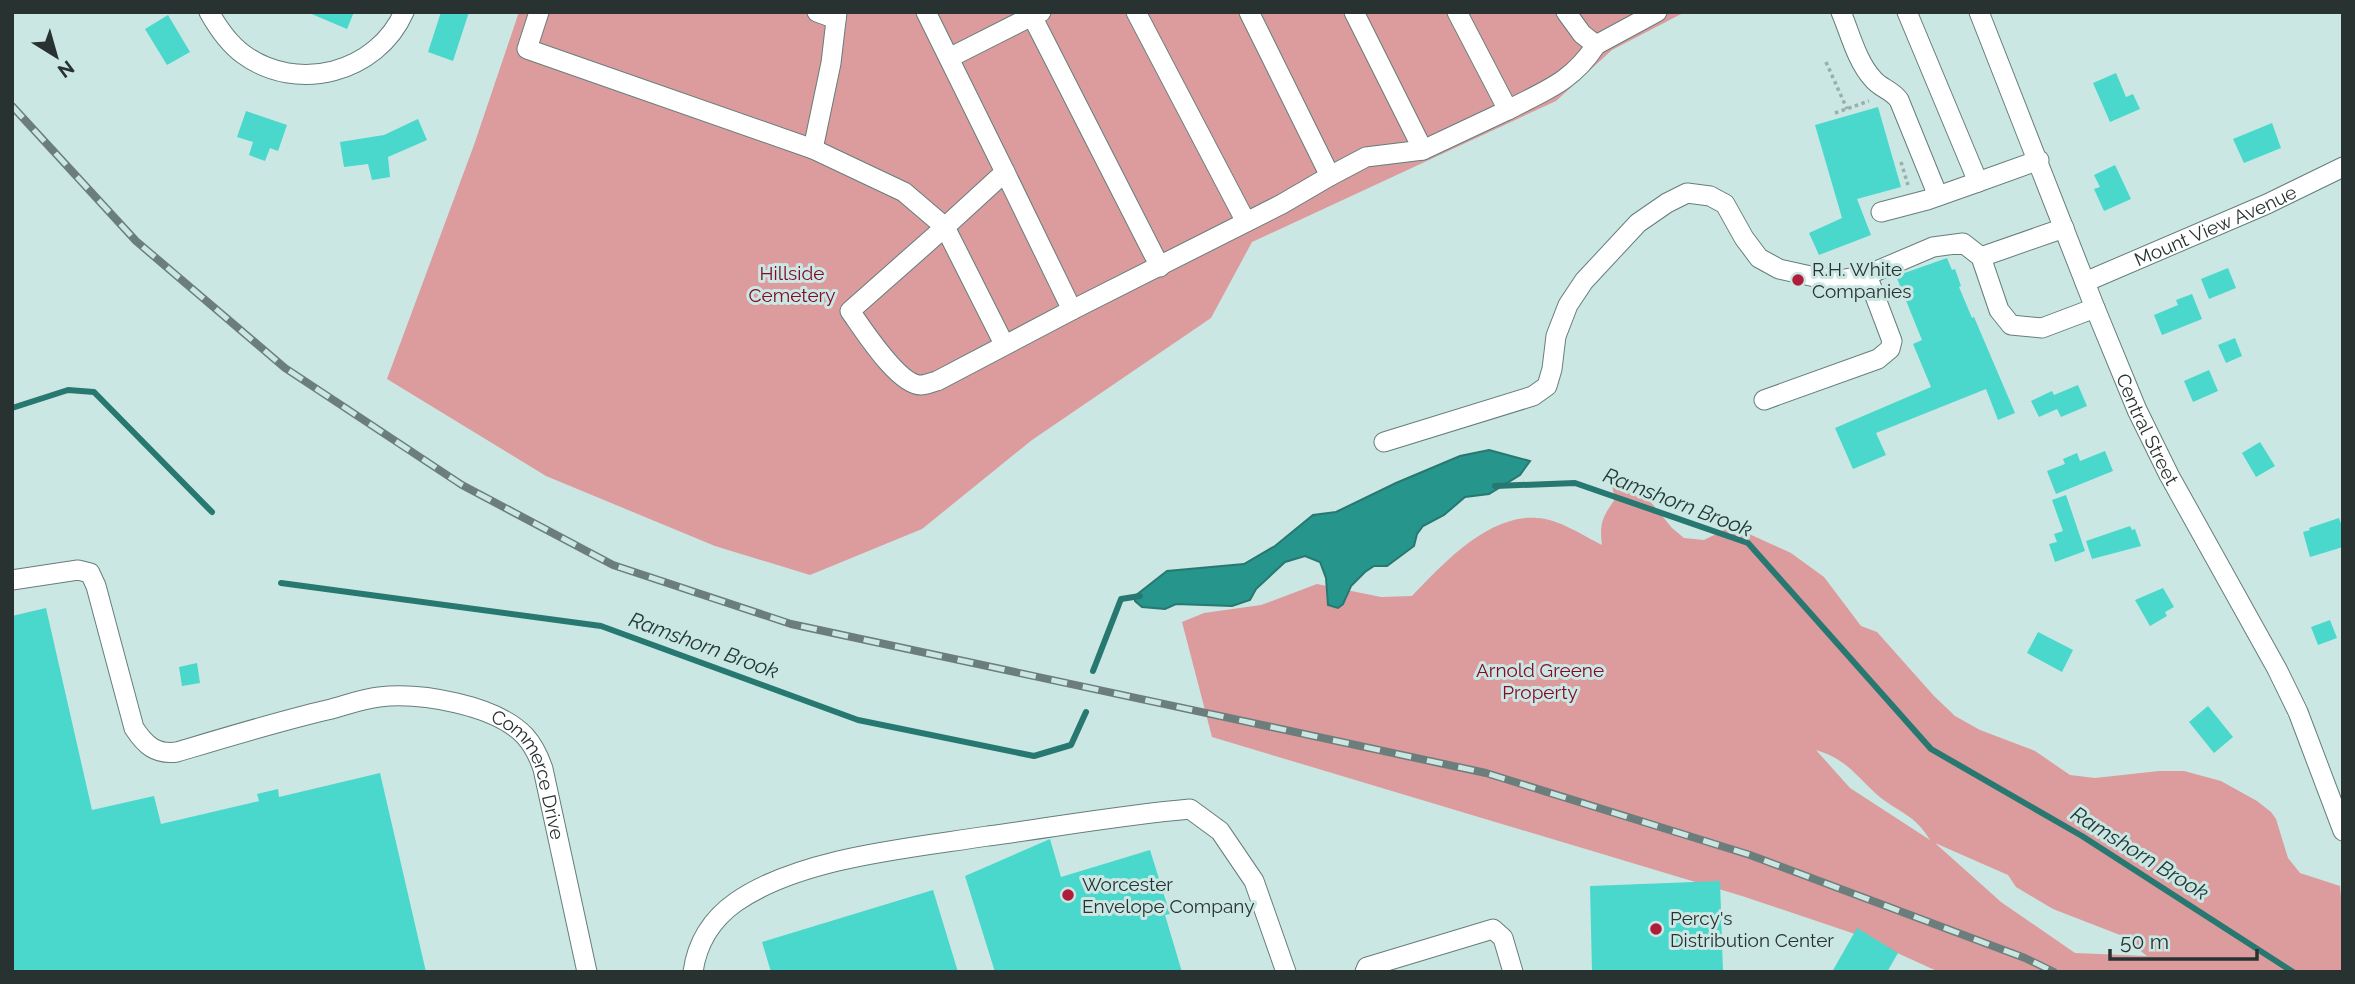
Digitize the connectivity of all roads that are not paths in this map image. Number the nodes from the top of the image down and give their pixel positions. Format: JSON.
{"nodes":[{"id":1,"x":209,"y":12,"type":"edge"},
{"id":2,"x":404,"y":12,"type":"edge"},
{"id":3,"x":539,"y":12,"type":"edge"},
{"id":4,"x":926,"y":12,"type":"edge"},
{"id":5,"x":1136,"y":12,"type":"edge"},
{"id":6,"x":1249,"y":12,"type":"edge"},
{"id":7,"x":1354,"y":12,"type":"edge"},
{"id":8,"x":1457,"y":12,"type":"edge"},
{"id":9,"x":1566,"y":12,"type":"edge"},
{"id":10,"x":1657,"y":12,"type":"edge"},
{"id":11,"x":1841,"y":12,"type":"edge"},
{"id":12,"x":1907,"y":12,"type":"edge"},
{"id":13,"x":1979,"y":12,"type":"edge"},
{"id":14,"x":830,"y":14,"type":"edge"},
{"id":15,"x":1035,"y":14,"type":"edge"},
{"id":16,"x":1596,"y":45,"type":"junction"},
{"id":17,"x":949,"y":58,"type":"junction"},
{"id":18,"x":1508,"y":110,"type":"junction"},
{"id":19,"x":813,"y":149,"type":"junction"},
{"id":20,"x":1423,"y":150,"type":"junction"},
{"id":21,"x":2039,"y":160,"type":"junction"},
{"id":22,"x":2343,"y":167,"type":"edge"},
{"id":23,"x":1005,"y":172,"type":"junction"},
{"id":24,"x":1329,"y":176,"type":"junction"},
{"id":25,"x":1978,"y":182,"type":"junction"},
{"id":26,"x":1938,"y":196,"type":"junction"},
{"id":27,"x":1881,"y":212,"type":"dead end"},
{"id":28,"x":1246,"y":222,"type":"junction"},
{"id":29,"x":945,"y":228,"type":"junction"},
{"id":30,"x":2064,"y":228,"type":"junction"},
{"id":31,"x":1981,"y":257,"type":"junction"},
{"id":32,"x":1160,"y":267,"type":"junction"},
{"id":33,"x":1867,"y":275,"type":"junction"},
{"id":34,"x":2085,"y":282,"type":"junction"},
{"id":35,"x":2095,"y":308,"type":"junction"},
{"id":36,"x":1072,"y":310,"type":"junction"},
{"id":37,"x":1004,"y":344,"type":"junction"},
{"id":38,"x":1764,"y":400,"type":"dead end"},
{"id":39,"x":1384,"y":442,"type":"dead end"},
{"id":40,"x":12,"y":580,"type":"edge"},
{"id":41,"x":2343,"y":831,"type":"edge"},
{"id":42,"x":587,"y":972,"type":"edge"},
{"id":43,"x":693,"y":972,"type":"edge"},
{"id":44,"x":1286,"y":972,"type":"edge"},
{"id":45,"x":1365,"y":972,"type":"edge"},
{"id":46,"x":1513,"y":972,"type":"edge"}],
"edges":[{"from":1,"to":2,"type":"street"},
{"from":3,"to":19,"type":"street"},
{"from":4,"to":17,"type":"street"},
{"from":5,"to":28,"type":"street"},
{"from":6,"to":24,"type":"street"},
{"from":7,"to":20,"type":"street"},
{"from":8,"to":18,"type":"street"},
{"from":9,"to":16,"type":"street"},
{"from":10,"to":16,"type":"street"},
{"from":11,"to":26,"type":"street"},
{"from":12,"to":25,"type":"street"},
{"from":13,"to":21,"type":"street","name":"Central Street"},
{"from":14,"to":19,"type":"street"},
{"from":15,"to":17,"type":"street"},
{"from":15,"to":32,"type":"street"},
{"from":16,"to":18,"type":"street"},
{"from":17,"to":23,"type":"street"},
{"from":18,"to":20,"type":"street"},
{"from":19,"to":29,"type":"street"},
{"from":20,"to":24,"type":"street"},
{"from":21,"to":25,"type":"street"},
{"from":21,"to":30,"type":"street","name":"Central Street"},
{"from":22,"to":34,"type":"street","name":"Mount View Avenue"},
{"from":23,"to":29,"type":"street"},
{"from":23,"to":36,"type":"street"},
{"from":24,"to":28,"type":"street"},
{"from":25,"to":26,"type":"street"},
{"from":26,"to":27,"type":"street"},
{"from":28,"to":32,"type":"street"},
{"from":29,"to":37,"type":"street"},
{"from":29,"to":37,"type":"street"},
{"from":30,"to":31,"type":"street"},
{"from":30,"to":34,"type":"street","name":"Central Street"},
{"from":31,"to":33,"type":"street"},
{"from":31,"to":35,"type":"street"},
{"from":32,"to":36,"type":"street"},
{"from":33,"to":38,"type":"street"},
{"from":33,"to":39,"type":"street"},
{"from":34,"to":35,"type":"street","name":"Central Street"},
{"from":35,"to":41,"type":"street","name":"Central Street"},
{"from":36,"to":37,"type":"street"},
{"from":40,"to":42,"type":"street","name":"Commerce Drive"},
{"from":43,"to":44,"type":"street"},
{"from":45,"to":46,"type":"street"}]}
